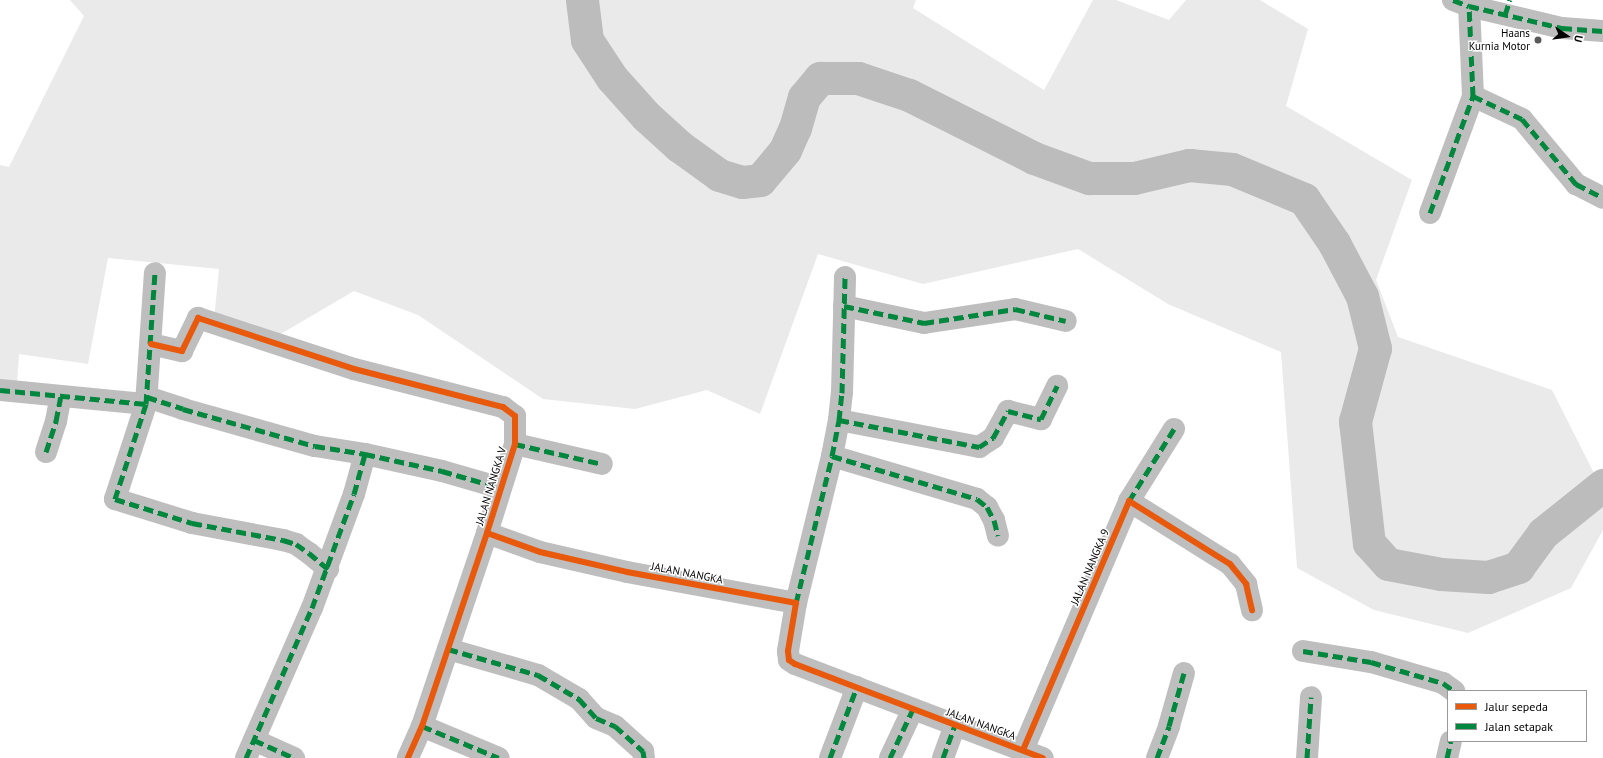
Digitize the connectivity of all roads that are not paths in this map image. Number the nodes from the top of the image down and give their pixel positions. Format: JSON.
{"nodes":[{"id":1,"x":1461,"y":3,"type":"edge"},
{"id":2,"x":1508,"y":8,"type":"edge"},
{"id":3,"x":1603,"y":31,"type":"edge"},
{"id":4,"x":1473,"y":96,"type":"junction"},
{"id":5,"x":1603,"y":198,"type":"edge"},
{"id":6,"x":1430,"y":213,"type":"dead end"},
{"id":7,"x":155,"y":273,"type":"dead end"},
{"id":8,"x":846,"y":276,"type":"dead end"},
{"id":9,"x":844,"y":306,"type":"junction"},
{"id":10,"x":1066,"y":321,"type":"dead end"},
{"id":11,"x":151,"y":344,"type":"junction"},
{"id":12,"x":1057,"y":386,"type":"dead end"},
{"id":13,"x":0,"y":390,"type":"edge"},
{"id":14,"x":61,"y":396,"type":"junction"},
{"id":15,"x":147,"y":400,"type":"junction"},
{"id":16,"x":839,"y":420,"type":"junction"},
{"id":17,"x":1174,"y":429,"type":"dead end"},
{"id":18,"x":515,"y":444,"type":"junction"},
{"id":19,"x":46,"y":452,"type":"dead end"},
{"id":20,"x":365,"y":454,"type":"junction"},
{"id":21,"x":832,"y":456,"type":"junction"},
{"id":22,"x":602,"y":464,"type":"dead end"},
{"id":23,"x":501,"y":488,"type":"junction"},
{"id":24,"x":1129,"y":502,"type":"junction"},
{"id":25,"x":487,"y":533,"type":"junction"},
{"id":26,"x":998,"y":536,"type":"dead end"},
{"id":27,"x":328,"y":569,"type":"junction"},
{"id":28,"x":796,"y":603,"type":"junction"},
{"id":29,"x":1252,"y":610,"type":"dead end"},
{"id":30,"x":448,"y":649,"type":"junction"},
{"id":31,"x":1303,"y":651,"type":"dead end"},
{"id":32,"x":1184,"y":673,"type":"dead end"},
{"id":33,"x":857,"y":687,"type":"junction"},
{"id":34,"x":1453,"y":690,"type":"edge"},
{"id":35,"x":1310,"y":696,"type":"dead end"},
{"id":36,"x":913,"y":709,"type":"junction"},
{"id":37,"x":955,"y":725,"type":"junction"},
{"id":38,"x":422,"y":726,"type":"junction"},
{"id":39,"x":1451,"y":742,"type":"edge"},
{"id":40,"x":250,"y":749,"type":"edge"},
{"id":41,"x":1023,"y":750,"type":"junction"},
{"id":42,"x":294,"y":758,"type":"edge"},
{"id":43,"x":408,"y":758,"type":"edge"},
{"id":44,"x":499,"y":758,"type":"edge"},
{"id":45,"x":644,"y":758,"type":"edge"},
{"id":46,"x":830,"y":758,"type":"edge"},
{"id":47,"x":890,"y":758,"type":"edge"},
{"id":48,"x":943,"y":758,"type":"edge"},
{"id":49,"x":1044,"y":758,"type":"edge"},
{"id":50,"x":1157,"y":758,"type":"edge"},
{"id":51,"x":1307,"y":758,"type":"edge"},
{"id":52,"x":1447,"y":758,"type":"edge"}],
"edges":[{"from":1,"to":2,"type":"street"},
{"from":1,"to":4,"type":"street"},
{"from":2,"to":3,"type":"street"},
{"from":4,"to":5,"type":"street"},
{"from":4,"to":6,"type":"street"},
{"from":7,"to":11,"type":"street"},
{"from":8,"to":9,"type":"street"},
{"from":9,"to":10,"type":"street"},
{"from":9,"to":16,"type":"street"},
{"from":11,"to":15,"type":"street"},
{"from":11,"to":18,"type":"street","name":"JALAN NANGKA V"},
{"from":12,"to":16,"type":"street"},
{"from":13,"to":14,"type":"street"},
{"from":14,"to":15,"type":"street"},
{"from":14,"to":19,"type":"street"},
{"from":15,"to":20,"type":"street"},
{"from":15,"to":27,"type":"street"},
{"from":16,"to":21,"type":"street"},
{"from":17,"to":24,"type":"street","name":"JALAN NANGKA 9"},
{"from":18,"to":22,"type":"street"},
{"from":18,"to":23,"type":"street","name":"JALAN NANGKA V"},
{"from":20,"to":23,"type":"street"},
{"from":20,"to":27,"type":"street"},
{"from":21,"to":26,"type":"street"},
{"from":21,"to":28,"type":"street"},
{"from":23,"to":25,"type":"street","name":"JALAN NANGKA V"},
{"from":24,"to":29,"type":"street"},
{"from":24,"to":41,"type":"street","name":"JALAN NANGKA 9"},
{"from":25,"to":28,"type":"street","name":"JALAN NANGKA"},
{"from":25,"to":30,"type":"street"},
{"from":27,"to":40,"type":"street"},
{"from":28,"to":33,"type":"street","name":"JALAN NANGKA"},
{"from":30,"to":38,"type":"street"},
{"from":30,"to":45,"type":"street"},
{"from":31,"to":34,"type":"street"},
{"from":32,"to":50,"type":"street"},
{"from":33,"to":36,"type":"street","name":"JALAN NANGKA"},
{"from":33,"to":46,"type":"street"},
{"from":35,"to":51,"type":"street"},
{"from":36,"to":37,"type":"street","name":"JALAN NANGKA"},
{"from":36,"to":47,"type":"street"},
{"from":37,"to":41,"type":"street","name":"JALAN NANGKA"},
{"from":37,"to":48,"type":"street"},
{"from":38,"to":43,"type":"street"},
{"from":38,"to":44,"type":"street"},
{"from":39,"to":52,"type":"street"},
{"from":40,"to":42,"type":"street"},
{"from":41,"to":49,"type":"street","name":"JALAN NANGKA"}]}
